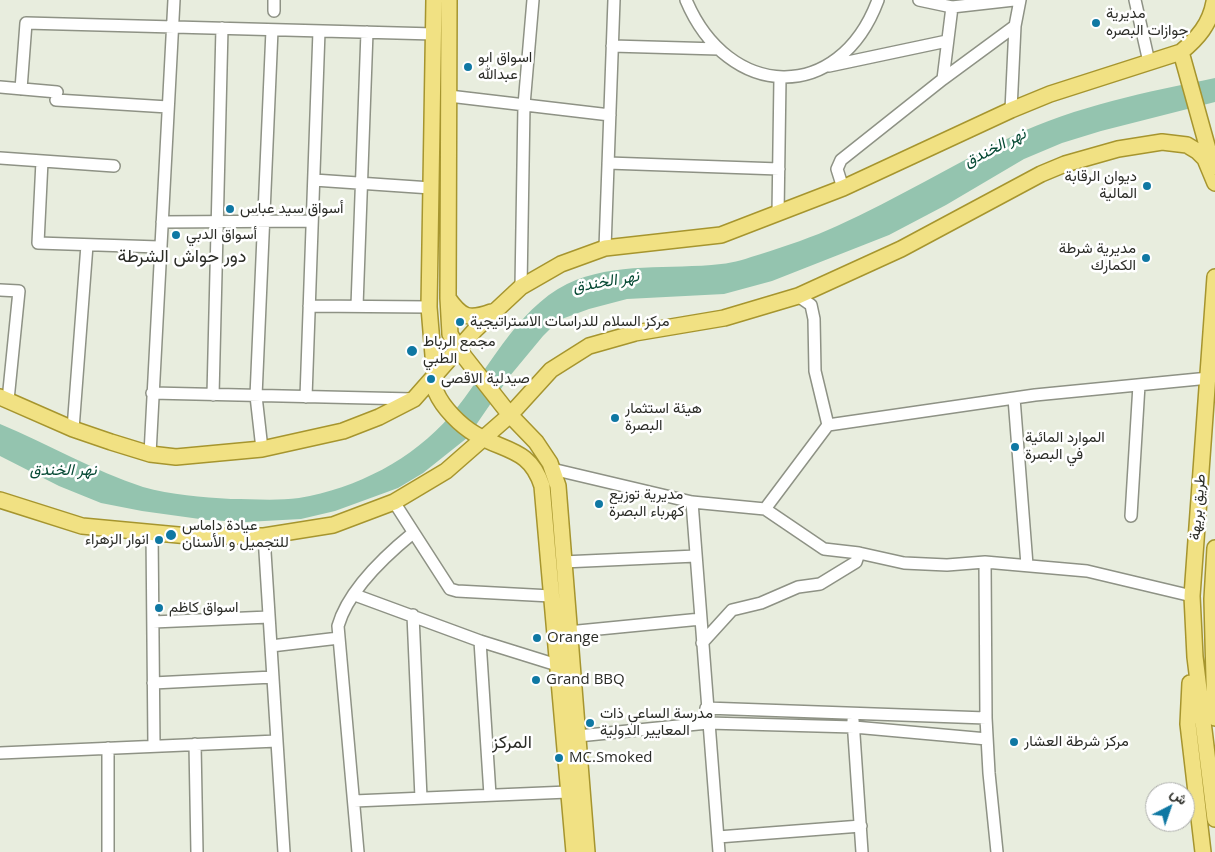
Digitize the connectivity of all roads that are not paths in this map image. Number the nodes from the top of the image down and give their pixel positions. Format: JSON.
{"nodes":[{"id":1,"x":174,"y":0,"type":"edge"},
{"id":2,"x":434,"y":0,"type":"edge"},
{"id":3,"x":449,"y":0,"type":"edge"},
{"id":4,"x":533,"y":0,"type":"edge"},
{"id":5,"x":614,"y":0,"type":"edge"},
{"id":6,"x":686,"y":0,"type":"edge"},
{"id":7,"x":878,"y":0,"type":"edge"},
{"id":8,"x":919,"y":0,"type":"edge"},
{"id":9,"x":1014,"y":0,"type":"edge"},
{"id":10,"x":1020,"y":0,"type":"edge"},
{"id":11,"x":1135,"y":0,"type":"edge"},
{"id":12,"x":1214,"y":2,"type":"edge"},
{"id":13,"x":952,"y":7,"type":"junction"},
{"id":14,"x":1015,"y":26,"type":"junction"},
{"id":15,"x":173,"y":27,"type":"junction"},
{"id":16,"x":222,"y":28,"type":"junction"},
{"id":17,"x":272,"y":30,"type":"junction"},
{"id":18,"x":319,"y":31,"type":"junction"},
{"id":19,"x":367,"y":32,"type":"junction"},
{"id":20,"x":434,"y":34,"type":"junction"},
{"id":21,"x":947,"y":41,"type":"junction"},
{"id":22,"x":612,"y":46,"type":"junction"},
{"id":23,"x":719,"y":50,"type":"junction"},
{"id":24,"x":1181,"y":52,"type":"junction"},
{"id":25,"x":1149,"y":62,"type":"junction"},
{"id":26,"x":824,"y":68,"type":"junction"},
{"id":27,"x":780,"y":78,"type":"junction"},
{"id":28,"x":942,"y":79,"type":"junction"},
{"id":29,"x":0,"y":87,"type":"edge"},
{"id":30,"x":21,"y":89,"type":"junction"},
{"id":31,"x":449,"y":96,"type":"junction"},
{"id":32,"x":524,"y":105,"type":"junction"},
{"id":33,"x":168,"y":107,"type":"junction"},
{"id":34,"x":1011,"y":110,"type":"junction"},
{"id":35,"x":610,"y":115,"type":"junction"},
{"id":36,"x":0,"y":158,"type":"edge"},
{"id":37,"x":42,"y":161,"type":"junction"},
{"id":38,"x":608,"y":163,"type":"junction"},
{"id":39,"x":114,"y":166,"type":"dead end"},
{"id":40,"x":779,"y":169,"type":"junction"},
{"id":41,"x":1215,"y":177,"type":"edge"},
{"id":42,"x":314,"y":180,"type":"junction"},
{"id":43,"x":1215,"y":183,"type":"edge"},
{"id":44,"x":362,"y":184,"type":"junction"},
{"id":45,"x":431,"y":188,"type":"junction"},
{"id":46,"x":844,"y":188,"type":"junction"},
{"id":47,"x":778,"y":214,"type":"junction"},
{"id":48,"x":264,"y":221,"type":"junction"},
{"id":49,"x":312,"y":221,"type":"junction"},
{"id":50,"x":162,"y":222,"type":"junction"},
{"id":51,"x":217,"y":222,"type":"junction"},
{"id":52,"x":87,"y":244,"type":"junction"},
{"id":53,"x":159,"y":247,"type":"junction"},
{"id":54,"x":605,"y":248,"type":"junction"},
{"id":55,"x":1215,"y":277,"type":"edge"},
{"id":56,"x":521,"y":288,"type":"junction"},
{"id":57,"x":0,"y":290,"type":"edge"},
{"id":58,"x":798,"y":296,"type":"junction"},
{"id":59,"x":448,"y":298,"type":"junction"},
{"id":60,"x":309,"y":306,"type":"junction"},
{"id":61,"x":357,"y":306,"type":"junction"},
{"id":62,"x":429,"y":307,"type":"junction"},
{"id":63,"x":497,"y":309,"type":"junction"},
{"id":64,"x":459,"y":350,"type":"junction"},
{"id":65,"x":1212,"y":360,"type":"edge"},
{"id":66,"x":1208,"y":378,"type":"junction"},
{"id":67,"x":434,"y":380,"type":"junction"},
{"id":68,"x":1139,"y":385,"type":"junction"},
{"id":69,"x":152,"y":393,"type":"junction"},
{"id":70,"x":213,"y":395,"type":"junction"},
{"id":71,"x":256,"y":396,"type":"junction"},
{"id":72,"x":306,"y":397,"type":"junction"},
{"id":73,"x":1014,"y":398,"type":"junction"},
{"id":74,"x":4,"y":399,"type":"edge"},
{"id":75,"x":414,"y":399,"type":"junction"},
{"id":76,"x":510,"y":415,"type":"junction"},
{"id":77,"x":828,"y":425,"type":"junction"},
{"id":78,"x":73,"y":429,"type":"junction"},
{"id":79,"x":480,"y":436,"type":"junction"},
{"id":80,"x":262,"y":449,"type":"junction"},
{"id":81,"x":150,"y":454,"type":"junction"},
{"id":82,"x":552,"y":469,"type":"junction"},
{"id":83,"x":0,"y":500,"type":"edge"},
{"id":84,"x":394,"y":502,"type":"junction"},
{"id":85,"x":692,"y":502,"type":"junction"},
{"id":86,"x":765,"y":509,"type":"junction"},
{"id":87,"x":1131,"y":516,"type":"dead end"},
{"id":88,"x":152,"y":532,"type":"junction"},
{"id":89,"x":413,"y":533,"type":"junction"},
{"id":90,"x":264,"y":536,"type":"junction"},
{"id":91,"x":1215,"y":548,"type":"edge"},
{"id":92,"x":859,"y":553,"type":"junction"},
{"id":93,"x":696,"y":556,"type":"junction"},
{"id":94,"x":563,"y":562,"type":"junction"},
{"id":95,"x":985,"y":562,"type":"junction"},
{"id":96,"x":1027,"y":565,"type":"junction"},
{"id":97,"x":555,"y":592,"type":"junction"},
{"id":98,"x":355,"y":595,"type":"junction"},
{"id":99,"x":1192,"y":596,"type":"junction"},
{"id":100,"x":1213,"y":600,"type":"edge"},
{"id":101,"x":413,"y":615,"type":"junction"},
{"id":102,"x":269,"y":617,"type":"junction"},
{"id":103,"x":701,"y":619,"type":"junction"},
{"id":104,"x":153,"y":622,"type":"junction"},
{"id":105,"x":568,"y":632,"type":"junction"},
{"id":106,"x":339,"y":638,"type":"junction"},
{"id":107,"x":480,"y":641,"type":"junction"},
{"id":108,"x":702,"y":643,"type":"junction"},
{"id":109,"x":271,"y":646,"type":"junction"},
{"id":110,"x":1195,"y":657,"type":"junction"},
{"id":111,"x":1214,"y":659,"type":"edge"},
{"id":112,"x":557,"y":664,"type":"junction"},
{"id":113,"x":273,"y":677,"type":"junction"},
{"id":114,"x":154,"y":683,"type":"junction"},
{"id":115,"x":706,"y":708,"type":"junction"},
{"id":116,"x":1210,"y":710,"type":"edge"},
{"id":117,"x":853,"y":713,"type":"junction"},
{"id":118,"x":986,"y":718,"type":"junction"},
{"id":119,"x":708,"y":723,"type":"junction"},
{"id":120,"x":854,"y":727,"type":"junction"},
{"id":121,"x":571,"y":737,"type":"junction"},
{"id":122,"x":987,"y":739,"type":"junction"},
{"id":123,"x":277,"y":741,"type":"junction"},
{"id":124,"x":195,"y":744,"type":"junction"},
{"id":125,"x":154,"y":746,"type":"junction"},
{"id":126,"x":108,"y":748,"type":"junction"},
{"id":127,"x":0,"y":753,"type":"edge"},
{"id":128,"x":568,"y":792,"type":"junction"},
{"id":129,"x":490,"y":795,"type":"junction"},
{"id":130,"x":420,"y":798,"type":"junction"},
{"id":131,"x":354,"y":801,"type":"junction"},
{"id":132,"x":1215,"y":819,"type":"edge"},
{"id":133,"x":860,"y":826,"type":"junction"},
{"id":134,"x":718,"y":837,"type":"junction"},
{"id":135,"x":108,"y":852,"type":"edge"},
{"id":136,"x":197,"y":852,"type":"edge"},
{"id":137,"x":284,"y":852,"type":"edge"},
{"id":138,"x":358,"y":852,"type":"edge"},
{"id":139,"x":574,"y":852,"type":"edge"},
{"id":140,"x":588,"y":852,"type":"edge"},
{"id":141,"x":719,"y":852,"type":"edge"},
{"id":142,"x":862,"y":852,"type":"edge"},
{"id":143,"x":997,"y":852,"type":"edge"},
{"id":144,"x":1203,"y":852,"type":"edge"}],
"edges":[{"from":1,"to":15,"type":"street"},
{"from":2,"to":20,"type":"main road"},
{"from":3,"to":31,"type":"main road"},
{"from":4,"to":32,"type":"street"},
{"from":5,"to":22,"type":"street"},
{"from":6,"to":23,"type":"street"},
{"from":7,"to":26,"type":"street"},
{"from":8,"to":13,"type":"street"},
{"from":9,"to":13,"type":"street"},
{"from":10,"to":14,"type":"street"},
{"from":11,"to":25,"type":"street"},
{"from":12,"to":24,"type":"main road"},
{"from":13,"to":21,"type":"street"},
{"from":14,"to":28,"type":"street"},
{"from":14,"to":34,"type":"street"},
{"from":15,"to":16,"type":"street"},
{"from":15,"to":30,"type":"street"},
{"from":15,"to":33,"type":"street"},
{"from":16,"to":17,"type":"street"},
{"from":16,"to":51,"type":"street"},
{"from":17,"to":18,"type":"street"},
{"from":17,"to":48,"type":"street"},
{"from":18,"to":19,"type":"street"},
{"from":18,"to":42,"type":"street"},
{"from":19,"to":20,"type":"street"},
{"from":19,"to":44,"type":"street"},
{"from":20,"to":45,"type":"main road"},
{"from":21,"to":26,"type":"street"},
{"from":21,"to":28,"type":"street"},
{"from":22,"to":23,"type":"street"},
{"from":22,"to":35,"type":"street"},
{"from":23,"to":27,"type":"street"},
{"from":24,"to":25,"type":"main road"},
{"from":24,"to":41,"type":"main road"},
{"from":25,"to":34,"type":"main road"},
{"from":26,"to":27,"type":"street"},
{"from":27,"to":40,"type":"street"},
{"from":28,"to":46,"type":"street"},
{"from":29,"to":30,"type":"street"},
{"from":30,"to":33,"type":"street"},
{"from":31,"to":32,"type":"street"},
{"from":31,"to":59,"type":"main road"},
{"from":32,"to":35,"type":"street"},
{"from":32,"to":56,"type":"street"},
{"from":33,"to":50,"type":"street"},
{"from":34,"to":46,"type":"main road"},
{"from":35,"to":38,"type":"street"},
{"from":36,"to":37,"type":"street"},
{"from":37,"to":39,"type":"street"},
{"from":37,"to":52,"type":"street"},
{"from":38,"to":40,"type":"street"},
{"from":38,"to":54,"type":"street"},
{"from":40,"to":47,"type":"street"},
{"from":42,"to":44,"type":"street"},
{"from":42,"to":49,"type":"street"},
{"from":43,"to":58,"type":"main road"},
{"from":44,"to":45,"type":"street"},
{"from":44,"to":61,"type":"street"},
{"from":45,"to":62,"type":"main road"},
{"from":46,"to":47,"type":"main road"},
{"from":47,"to":54,"type":"main road"},
{"from":48,"to":49,"type":"street"},
{"from":48,"to":51,"type":"street"},
{"from":48,"to":71,"type":"street"},
{"from":49,"to":60,"type":"street"},
{"from":50,"to":51,"type":"street"},
{"from":50,"to":53,"type":"street"},
{"from":51,"to":70,"type":"street"},
{"from":52,"to":53,"type":"street"},
{"from":52,"to":78,"type":"street"},
{"from":53,"to":69,"type":"street"},
{"from":54,"to":56,"type":"main road"},
{"from":55,"to":65,"type":"main road","name":"طريق بريهة"},
{"from":56,"to":63,"type":"main road"},
{"from":57,"to":74,"type":"street"},
{"from":58,"to":76,"type":"main road"},
{"from":58,"to":77,"type":"street"},
{"from":59,"to":63,"type":"main road"},
{"from":59,"to":64,"type":"main road"},
{"from":60,"to":61,"type":"street"},
{"from":60,"to":72,"type":"street"},
{"from":61,"to":62,"type":"street"},
{"from":62,"to":67,"type":"main road"},
{"from":63,"to":64,"type":"main road"},
{"from":64,"to":67,"type":"main road"},
{"from":64,"to":76,"type":"main road"},
{"from":65,"to":66,"type":"main road","name":"طريق بريهة"},
{"from":66,"to":68,"type":"street"},
{"from":66,"to":99,"type":"main road","name":"طريق بريهة"},
{"from":67,"to":75,"type":"main road"},
{"from":67,"to":79,"type":"main road"},
{"from":68,"to":73,"type":"street"},
{"from":68,"to":87,"type":"street"},
{"from":69,"to":70,"type":"street"},
{"from":69,"to":81,"type":"street"},
{"from":70,"to":71,"type":"street"},
{"from":71,"to":72,"type":"street"},
{"from":71,"to":80,"type":"street"},
{"from":72,"to":75,"type":"street"},
{"from":73,"to":77,"type":"street"},
{"from":73,"to":96,"type":"street"},
{"from":74,"to":78,"type":"main road"},
{"from":75,"to":80,"type":"main road"},
{"from":76,"to":79,"type":"main road"},
{"from":76,"to":82,"type":"main road"},
{"from":77,"to":86,"type":"street"},
{"from":78,"to":81,"type":"main road"},
{"from":79,"to":84,"type":"main road"},
{"from":79,"to":97,"type":"main road"},
{"from":80,"to":81,"type":"main road"},
{"from":82,"to":85,"type":"street"},
{"from":82,"to":94,"type":"main road"},
{"from":83,"to":88,"type":"main road"},
{"from":84,"to":89,"type":"street"},
{"from":84,"to":90,"type":"main road"},
{"from":85,"to":86,"type":"street"},
{"from":85,"to":93,"type":"street"},
{"from":86,"to":92,"type":"street"},
{"from":88,"to":90,"type":"main road"},
{"from":88,"to":104,"type":"street"},
{"from":89,"to":97,"type":"street"},
{"from":89,"to":98,"type":"street"},
{"from":90,"to":102,"type":"street"},
{"from":91,"to":100,"type":"main road","name":"طريق بريهة"},
{"from":92,"to":95,"type":"street"},
{"from":92,"to":108,"type":"street"},
{"from":93,"to":94,"type":"street"},
{"from":93,"to":103,"type":"street"},
{"from":94,"to":97,"type":"main road"},
{"from":95,"to":96,"type":"street"},
{"from":95,"to":118,"type":"street"},
{"from":96,"to":99,"type":"street"},
{"from":97,"to":105,"type":"main road"},
{"from":97,"to":112,"type":"main road"},
{"from":98,"to":101,"type":"street"},
{"from":98,"to":106,"type":"street"},
{"from":99,"to":110,"type":"main road","name":"طريق بريهة"},
{"from":100,"to":111,"type":"main road","name":"طريق بريهة"},
{"from":101,"to":107,"type":"street"},
{"from":101,"to":130,"type":"street"},
{"from":102,"to":104,"type":"street"},
{"from":102,"to":109,"type":"street"},
{"from":103,"to":105,"type":"street"},
{"from":103,"to":108,"type":"street"},
{"from":104,"to":114,"type":"street"},
{"from":105,"to":121,"type":"main road"},
{"from":106,"to":109,"type":"street"},
{"from":106,"to":131,"type":"street"},
{"from":107,"to":112,"type":"street"},
{"from":107,"to":129,"type":"street"},
{"from":108,"to":115,"type":"street"},
{"from":109,"to":113,"type":"street"},
{"from":110,"to":116,"type":"main road","name":"طريق بريهة"},
{"from":110,"to":144,"type":"main road"},
{"from":111,"to":116,"type":"main road","name":"طريق بريهة"},
{"from":112,"to":121,"type":"main road"},
{"from":113,"to":114,"type":"street"},
{"from":113,"to":123,"type":"street"},
{"from":114,"to":125,"type":"street"},
{"from":115,"to":117,"type":"street"},
{"from":115,"to":119,"type":"street"},
{"from":116,"to":132,"type":"main road"},
{"from":117,"to":118,"type":"street"},
{"from":117,"to":120,"type":"street"},
{"from":118,"to":122,"type":"street"},
{"from":119,"to":120,"type":"street"},
{"from":119,"to":121,"type":"street"},
{"from":119,"to":134,"type":"street"},
{"from":120,"to":122,"type":"street"},
{"from":120,"to":133,"type":"street"},
{"from":121,"to":128,"type":"main road"},
{"from":121,"to":140,"type":"main road"},
{"from":122,"to":143,"type":"street"},
{"from":123,"to":124,"type":"street"},
{"from":123,"to":137,"type":"street"},
{"from":124,"to":125,"type":"street"},
{"from":124,"to":136,"type":"street"},
{"from":125,"to":126,"type":"street"},
{"from":126,"to":127,"type":"street"},
{"from":126,"to":135,"type":"street"},
{"from":128,"to":129,"type":"street"},
{"from":128,"to":139,"type":"main road"},
{"from":129,"to":130,"type":"street"},
{"from":130,"to":131,"type":"street"},
{"from":131,"to":138,"type":"street"},
{"from":133,"to":134,"type":"street"},
{"from":133,"to":142,"type":"street"},
{"from":134,"to":141,"type":"street"}]}
